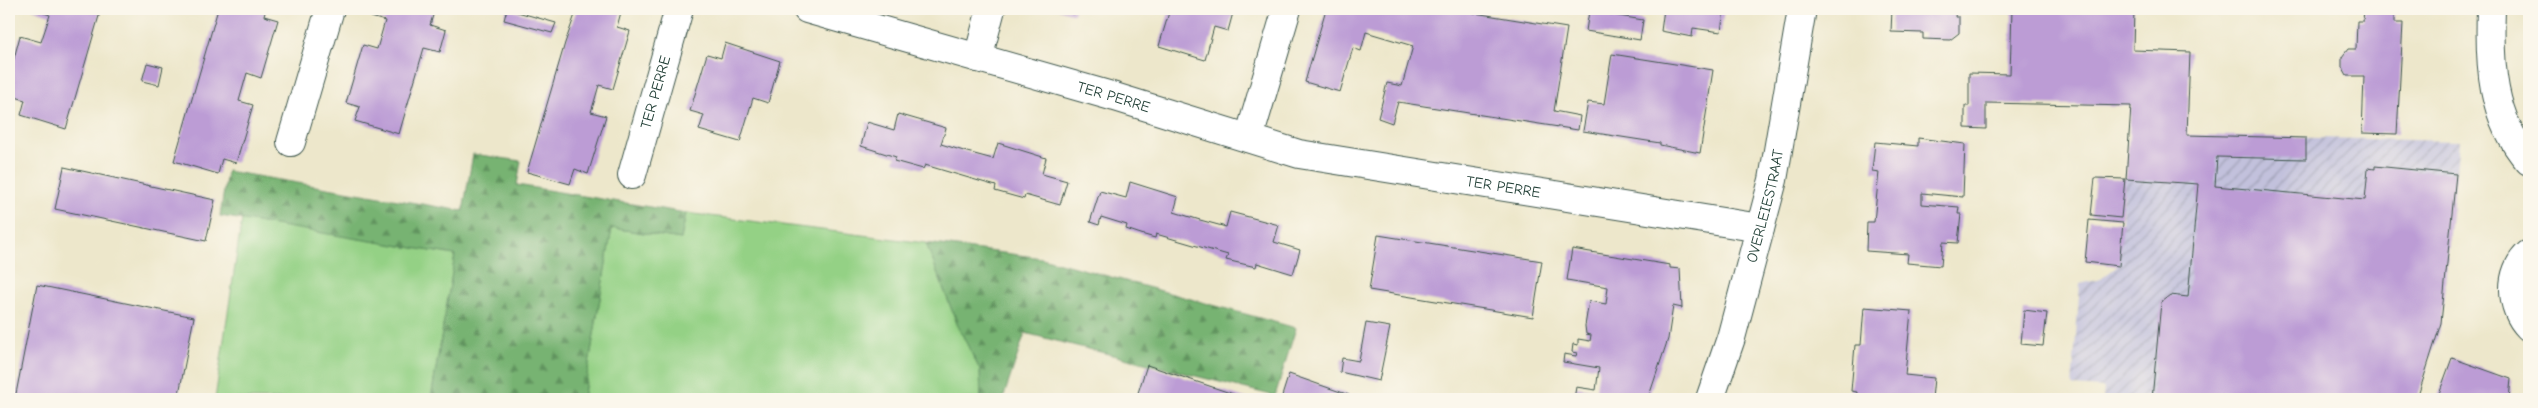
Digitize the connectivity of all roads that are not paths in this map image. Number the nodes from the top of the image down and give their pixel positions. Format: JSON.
{"nodes":[{"id":1,"x":330,"y":9,"type":"edge"},
{"id":2,"x":679,"y":9,"type":"edge"},
{"id":3,"x":807,"y":9,"type":"edge"},
{"id":4,"x":991,"y":9,"type":"edge"},
{"id":5,"x":1287,"y":9,"type":"edge"},
{"id":6,"x":1802,"y":9,"type":"edge"},
{"id":7,"x":2491,"y":9,"type":"edge"},
{"id":8,"x":978,"y":58,"type":"junction"},
{"id":9,"x":1249,"y":138,"type":"junction"},
{"id":10,"x":291,"y":142,"type":"dead end"},
{"id":11,"x":2529,"y":161,"type":"edge"},
{"id":12,"x":632,"y":174,"type":"dead end"},
{"id":13,"x":1760,"y":228,"type":"junction"},
{"id":14,"x":2529,"y":254,"type":"edge"},
{"id":15,"x":2529,"y":327,"type":"edge"},
{"id":16,"x":1710,"y":399,"type":"edge"}],
"edges":[{"from":1,"to":10,"type":"street"},
{"from":2,"to":12,"type":"street","name":"TER PERRE"},
{"from":3,"to":8,"type":"street","name":"TER PERRE"},
{"from":4,"to":8,"type":"street"},
{"from":5,"to":9,"type":"street"},
{"from":6,"to":13,"type":"street","name":"OVERLEIESTRAAT"},
{"from":7,"to":11,"type":"street"},
{"from":8,"to":9,"type":"street","name":"TER PERRE"},
{"from":9,"to":13,"type":"street","name":"TER PERRE"},
{"from":13,"to":16,"type":"street","name":"OVERLEIESTRAAT"},
{"from":14,"to":15,"type":"street"}]}
